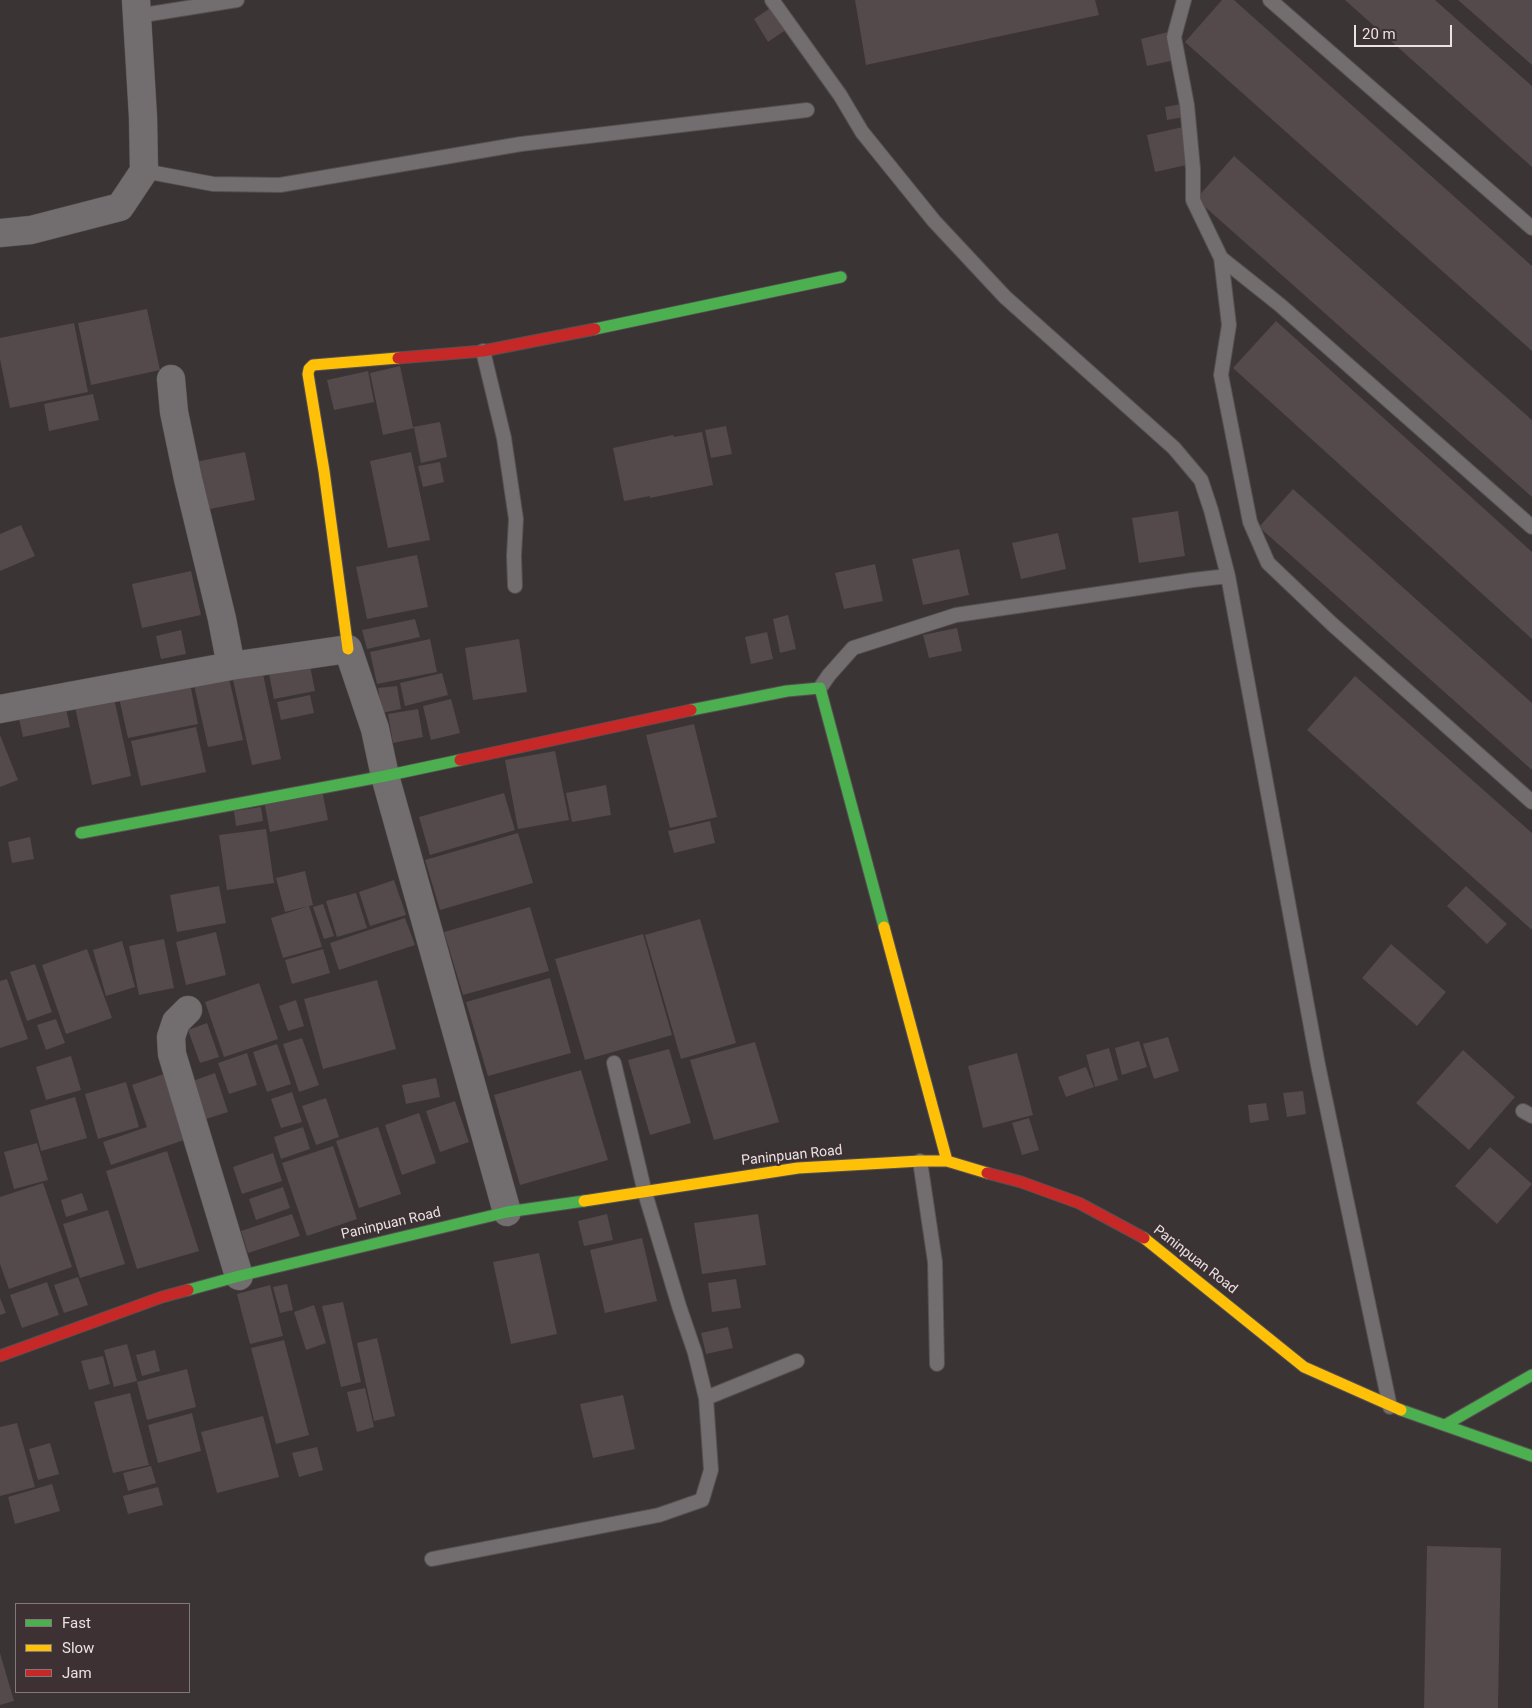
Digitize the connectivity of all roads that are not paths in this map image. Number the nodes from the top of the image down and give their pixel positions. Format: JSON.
{"nodes":[{"id":1,"x":238,"y":0,"type":"edge"},
{"id":2,"x":772,"y":0,"type":"edge"},
{"id":3,"x":1184,"y":0,"type":"edge"},
{"id":4,"x":1270,"y":0,"type":"edge"},
{"id":5,"x":136,"y":8,"type":"edge"},
{"id":6,"x":807,"y":110,"type":"dead end"},
{"id":7,"x":144,"y":171,"type":"junction"},
{"id":8,"x":1532,"y":228,"type":"edge"},
{"id":9,"x":0,"y":233,"type":"edge"},
{"id":10,"x":1221,"y":258,"type":"junction"},
{"id":11,"x":840,"y":277,"type":"dead end"},
{"id":12,"x":483,"y":351,"type":"junction"},
{"id":13,"x":171,"y":378,"type":"dead end"},
{"id":14,"x":1532,"y":527,"type":"edge"},
{"id":15,"x":1228,"y":576,"type":"junction"},
{"id":16,"x":516,"y":586,"type":"dead end"},
{"id":17,"x":348,"y":649,"type":"junction"},
{"id":18,"x":231,"y":666,"type":"junction"},
{"id":19,"x":820,"y":688,"type":"junction"},
{"id":20,"x":0,"y":709,"type":"edge"},
{"id":21,"x":385,"y":776,"type":"junction"},
{"id":22,"x":1532,"y":802,"type":"edge"},
{"id":23,"x":81,"y":833,"type":"dead end"},
{"id":24,"x":188,"y":1010,"type":"dead end"},
{"id":25,"x":614,"y":1063,"type":"dead end"},
{"id":26,"x":920,"y":1161,"type":"junction"},
{"id":27,"x":947,"y":1161,"type":"junction"},
{"id":28,"x":645,"y":1193,"type":"junction"},
{"id":29,"x":507,"y":1212,"type":"junction"},
{"id":30,"x":239,"y":1276,"type":"junction"},
{"id":31,"x":0,"y":1356,"type":"edge"},
{"id":32,"x":797,"y":1362,"type":"dead end"},
{"id":33,"x":937,"y":1364,"type":"dead end"},
{"id":34,"x":1532,"y":1375,"type":"edge"},
{"id":35,"x":706,"y":1398,"type":"junction"},
{"id":36,"x":1390,"y":1407,"type":"junction"},
{"id":37,"x":1446,"y":1425,"type":"junction"},
{"id":38,"x":1532,"y":1456,"type":"edge"},
{"id":39,"x":432,"y":1559,"type":"dead end"}],
"edges":[{"from":1,"to":5,"type":"lane"},
{"from":2,"to":15,"type":"lane"},
{"from":3,"to":10,"type":"lane"},
{"from":4,"to":8,"type":"lane"},
{"from":5,"to":7,"type":"street"},
{"from":6,"to":7,"type":"lane"},
{"from":7,"to":9,"type":"street"},
{"from":10,"to":14,"type":"lane"},
{"from":10,"to":22,"type":"lane"},
{"from":11,"to":12,"type":"street"},
{"from":12,"to":16,"type":"lane"},
{"from":12,"to":17,"type":"street"},
{"from":13,"to":18,"type":"street"},
{"from":15,"to":19,"type":"lane"},
{"from":15,"to":36,"type":"lane"},
{"from":17,"to":18,"type":"street"},
{"from":17,"to":21,"type":"street"},
{"from":18,"to":20,"type":"street"},
{"from":19,"to":21,"type":"street"},
{"from":19,"to":27,"type":"street"},
{"from":21,"to":23,"type":"street"},
{"from":21,"to":29,"type":"street"},
{"from":24,"to":30,"type":"street"},
{"from":25,"to":28,"type":"lane"},
{"from":26,"to":27,"type":"street","name":"Paninpuan Road"},
{"from":26,"to":28,"type":"street","name":"Paninpuan Road"},
{"from":26,"to":33,"type":"lane"},
{"from":27,"to":36,"type":"street","name":"Paninpuan Road"},
{"from":28,"to":29,"type":"street","name":"Paninpuan Road"},
{"from":28,"to":35,"type":"lane"},
{"from":29,"to":30,"type":"street","name":"Paninpuan Road"},
{"from":30,"to":31,"type":"street","name":"Paninpuan Road"},
{"from":32,"to":35,"type":"lane"},
{"from":34,"to":37,"type":"street"},
{"from":35,"to":39,"type":"lane"},
{"from":36,"to":37,"type":"street","name":"Paninpuan Road"},
{"from":37,"to":38,"type":"street","name":"Paninpuan Road"}]}
